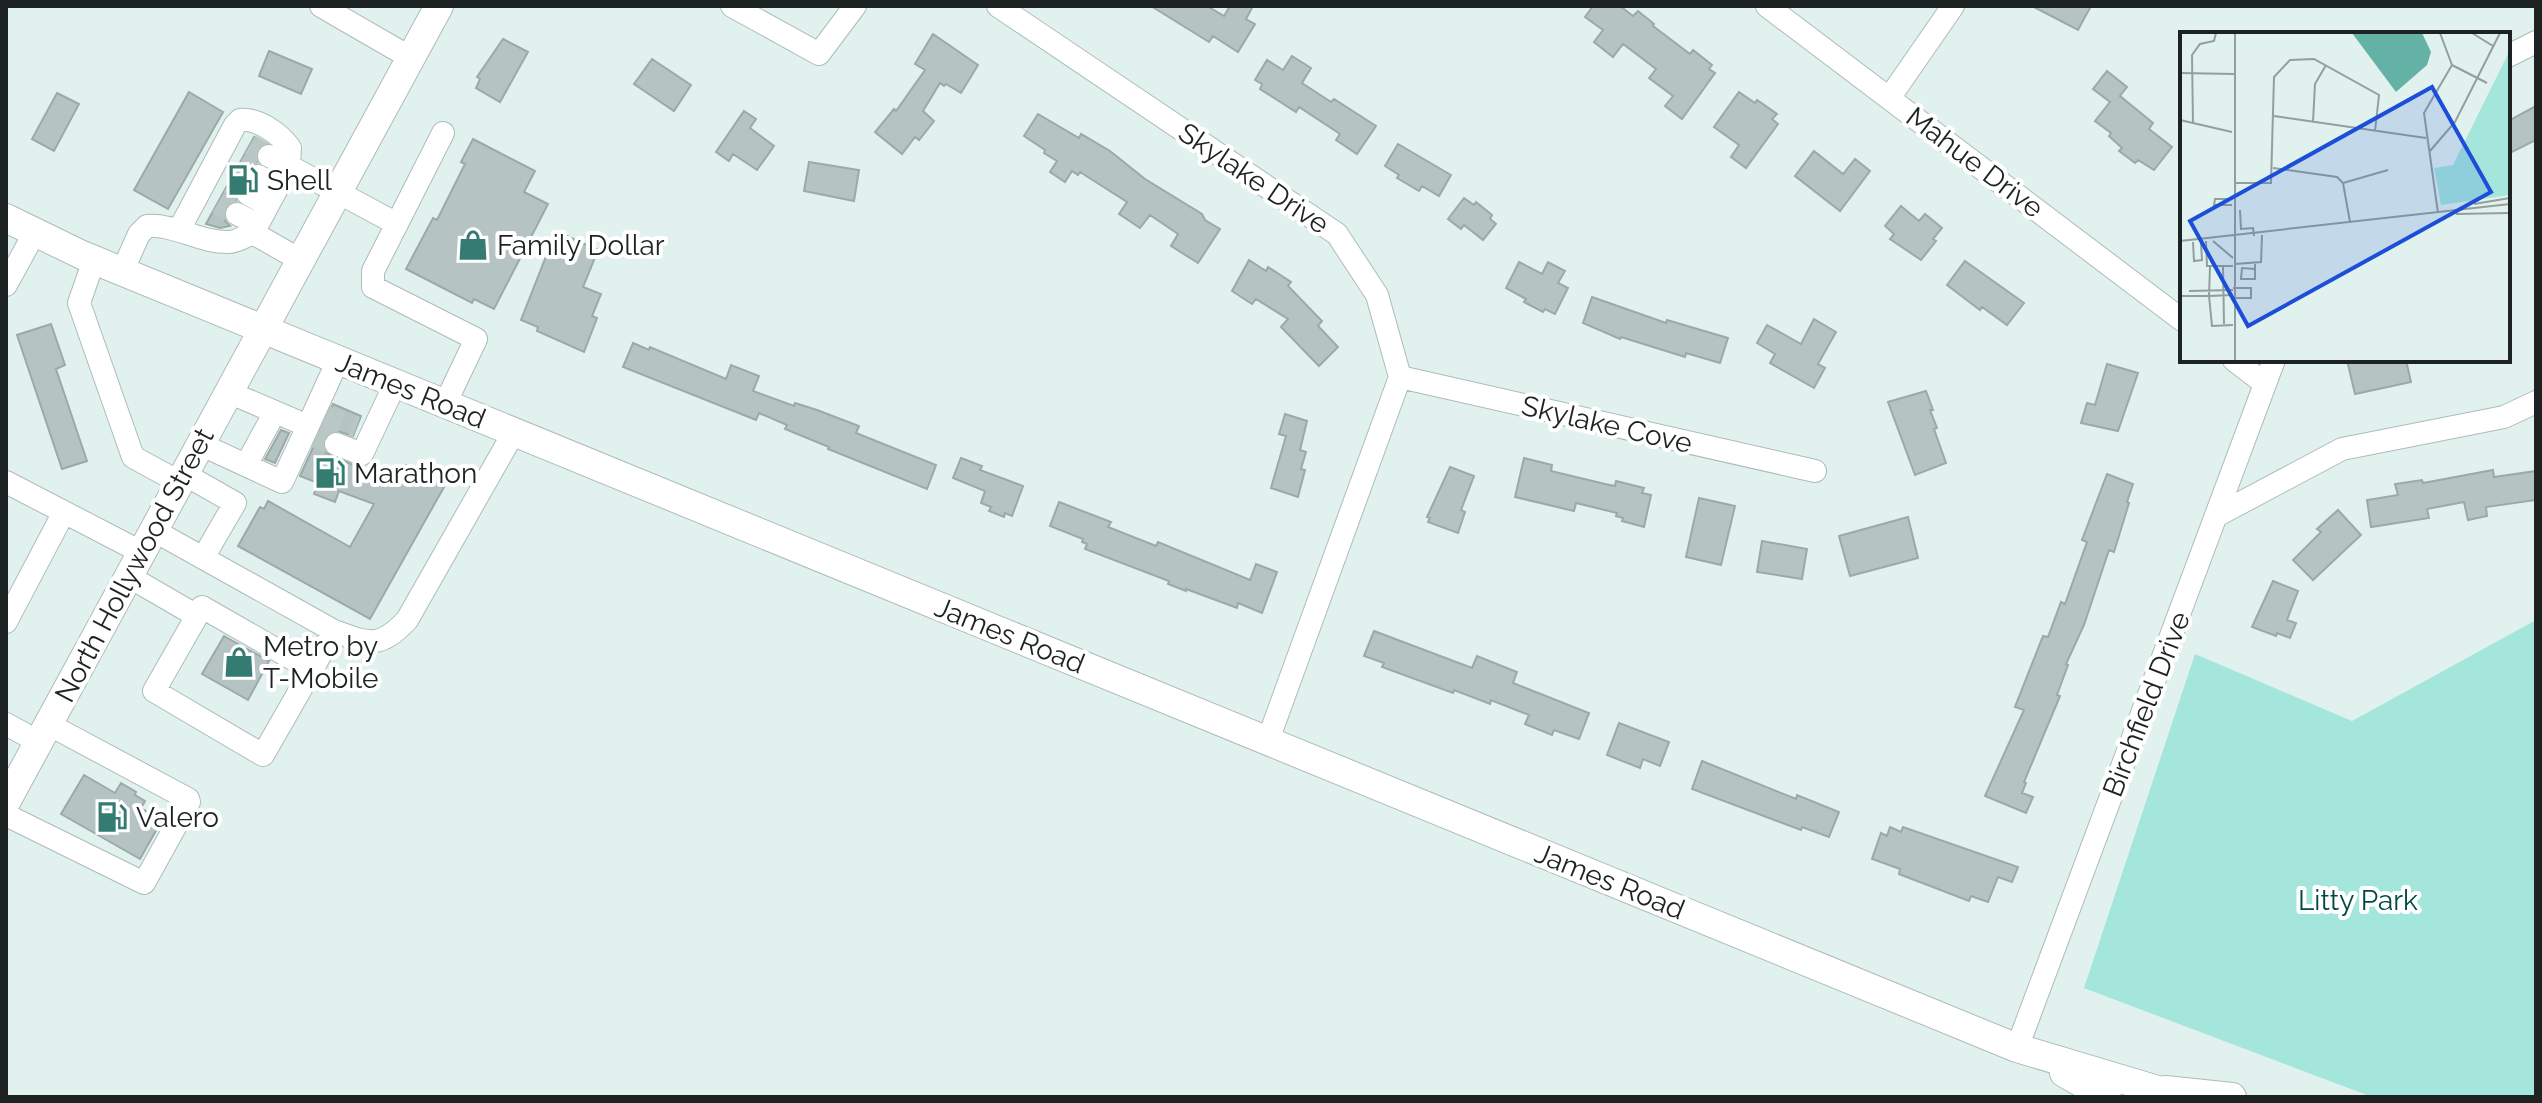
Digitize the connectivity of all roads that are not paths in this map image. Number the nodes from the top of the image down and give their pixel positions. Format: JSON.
{"nodes":[{"id":1,"x":321,"y":6,"type":"edge"},
{"id":2,"x":732,"y":6,"type":"edge"},
{"id":3,"x":855,"y":6,"type":"edge"},
{"id":4,"x":998,"y":6,"type":"edge"},
{"id":5,"x":1767,"y":6,"type":"edge"},
{"id":6,"x":1953,"y":6,"type":"edge"},
{"id":7,"x":435,"y":7,"type":"edge"},
{"id":8,"x":2536,"y":42,"type":"edge"},
{"id":9,"x":2510,"y":55,"type":"edge"},
{"id":10,"x":411,"y":58,"type":"junction"},
{"id":11,"x":1890,"y":97,"type":"junction"},
{"id":12,"x":443,"y":133,"type":"dead end"},
{"id":13,"x":269,"y":156,"type":"junction"},
{"id":14,"x":239,"y":188,"type":"junction"},
{"id":15,"x":337,"y":192,"type":"junction"},
{"id":16,"x":6,"y":218,"type":"edge"},
{"id":17,"x":397,"y":224,"type":"junction"},
{"id":18,"x":179,"y":230,"type":"junction"},
{"id":19,"x":35,"y":232,"type":"junction"},
{"id":20,"x":94,"y":260,"type":"junction"},
{"id":21,"x":300,"y":260,"type":"junction"},
{"id":22,"x":122,"y":272,"type":"junction"},
{"id":23,"x":6,"y":285,"type":"edge"},
{"id":24,"x":2180,"y":318,"type":"edge"},
{"id":25,"x":262,"y":329,"type":"junction"},
{"id":26,"x":338,"y":360,"type":"junction"},
{"id":27,"x":2237,"y":362,"type":"edge"},
{"id":28,"x":2273,"y":362,"type":"edge"},
{"id":29,"x":1400,"y":377,"type":"junction"},
{"id":30,"x":2264,"y":383,"type":"junction"},
{"id":31,"x":395,"y":384,"type":"junction"},
{"id":32,"x":228,"y":392,"type":"junction"},
{"id":33,"x":2536,"y":402,"type":"edge"},
{"id":34,"x":445,"y":404,"type":"junction"},
{"id":35,"x":275,"y":412,"type":"junction"},
{"id":36,"x":315,"y":419,"type":"junction"},
{"id":37,"x":514,"y":432,"type":"junction"},
{"id":38,"x":200,"y":444,"type":"junction"},
{"id":39,"x":336,"y":444,"type":"tunnel mouth"},
{"id":40,"x":246,"y":465,"type":"junction"},
{"id":41,"x":1815,"y":471,"type":"dead end"},
{"id":42,"x":182,"y":478,"type":"junction"},
{"id":43,"x":6,"y":482,"type":"edge"},
{"id":44,"x":64,"y":512,"type":"junction"},
{"id":45,"x":2216,"y":516,"type":"junction"},
{"id":46,"x":141,"y":553,"type":"junction"},
{"id":47,"x":203,"y":558,"type":"junction"},
{"id":48,"x":197,"y":616,"type":"junction"},
{"id":49,"x":6,"y":622,"type":"edge"},
{"id":50,"x":334,"y":631,"type":"junction"},
{"id":51,"x":312,"y":670,"type":"junction"},
{"id":52,"x":6,"y":724,"type":"edge"},
{"id":53,"x":44,"y":733,"type":"junction"},
{"id":54,"x":1268,"y":740,"type":"junction"},
{"id":55,"x":9,"y":790,"type":"edge"},
{"id":56,"x":6,"y":815,"type":"edge"},
{"id":57,"x":2017,"y":1048,"type":"junction"},
{"id":58,"x":2172,"y":1093,"type":"edge"},
{"id":59,"x":2107,"y":1097,"type":"edge"},
{"id":60,"x":2232,"y":1097,"type":"edge"}],
"edges":[{"from":1,"to":10,"type":"street"},
{"from":2,"to":3,"type":"street"},
{"from":4,"to":29,"type":"street","name":"Skylake Drive"},
{"from":5,"to":11,"type":"street","name":"Mahue Drive"},
{"from":6,"to":11,"type":"street"},
{"from":7,"to":10,"type":"main road","name":"North Hollywood Street"},
{"from":8,"to":9,"type":"street"},
{"from":10,"to":15,"type":"main road","name":"North Hollywood Street"},
{"from":11,"to":24,"type":"street","name":"Mahue Drive"},
{"from":12,"to":17,"type":"street"},
{"from":13,"to":14,"type":"street"},
{"from":13,"to":14,"type":"street"},
{"from":13,"to":14,"type":"street"},
{"from":13,"to":15,"type":"street"},
{"from":14,"to":18,"type":"street"},
{"from":14,"to":18,"type":"street"},
{"from":14,"to":21,"type":"street"},
{"from":15,"to":17,"type":"street"},
{"from":15,"to":21,"type":"main road","name":"North Hollywood Street"},
{"from":16,"to":19,"type":"main road","name":"James Road"},
{"from":17,"to":34,"type":"street"},
{"from":18,"to":22,"type":"street"},
{"from":19,"to":20,"type":"main road","name":"James Road"},
{"from":19,"to":23,"type":"street"},
{"from":20,"to":22,"type":"main road","name":"James Road"},
{"from":20,"to":42,"type":"street"},
{"from":21,"to":25,"type":"main road","name":"North Hollywood Street"},
{"from":22,"to":25,"type":"main road","name":"James Road"},
{"from":25,"to":26,"type":"main road","name":"James Road"},
{"from":25,"to":32,"type":"main road","name":"North Hollywood Street"},
{"from":26,"to":31,"type":"main road","name":"James Road"},
{"from":26,"to":36,"type":"street"},
{"from":27,"to":30,"type":"street"},
{"from":28,"to":30,"type":"street","name":"Birchfield Drive"},
{"from":29,"to":41,"type":"street","name":"Skylake Cove"},
{"from":29,"to":54,"type":"street"},
{"from":30,"to":45,"type":"street","name":"Birchfield Drive"},
{"from":31,"to":34,"type":"main road","name":"James Road"},
{"from":31,"to":39,"type":"street"},
{"from":32,"to":35,"type":"street"},
{"from":32,"to":38,"type":"main road","name":"North Hollywood Street"},
{"from":33,"to":45,"type":"street"},
{"from":34,"to":37,"type":"main road","name":"James Road"},
{"from":35,"to":36,"type":"street"},
{"from":35,"to":40,"type":"street"},
{"from":36,"to":40,"type":"street"},
{"from":37,"to":50,"type":"street"},
{"from":37,"to":54,"type":"main road","name":"James Road"},
{"from":38,"to":40,"type":"street"},
{"from":38,"to":42,"type":"main road","name":"North Hollywood Street"},
{"from":42,"to":46,"type":"main road","name":"North Hollywood Street"},
{"from":42,"to":47,"type":"street"},
{"from":43,"to":44,"type":"street"},
{"from":44,"to":46,"type":"street"},
{"from":44,"to":49,"type":"street"},
{"from":45,"to":57,"type":"street","name":"Birchfield Drive"},
{"from":46,"to":47,"type":"street"},
{"from":46,"to":48,"type":"street"},
{"from":46,"to":53,"type":"main road","name":"North Hollywood Street"},
{"from":47,"to":50,"type":"street"},
{"from":48,"to":51,"type":"street"},
{"from":48,"to":51,"type":"street"},
{"from":50,"to":51,"type":"street"},
{"from":52,"to":53,"type":"street"},
{"from":53,"to":55,"type":"main road","name":"North Hollywood Street"},
{"from":53,"to":56,"type":"street"},
{"from":54,"to":57,"type":"main road","name":"James Road"},
{"from":57,"to":58,"type":"main road","name":"James Road"},
{"from":57,"to":59,"type":"main road","name":"James Road"},
{"from":58,"to":60,"type":"main road","name":"James Road"}]}
